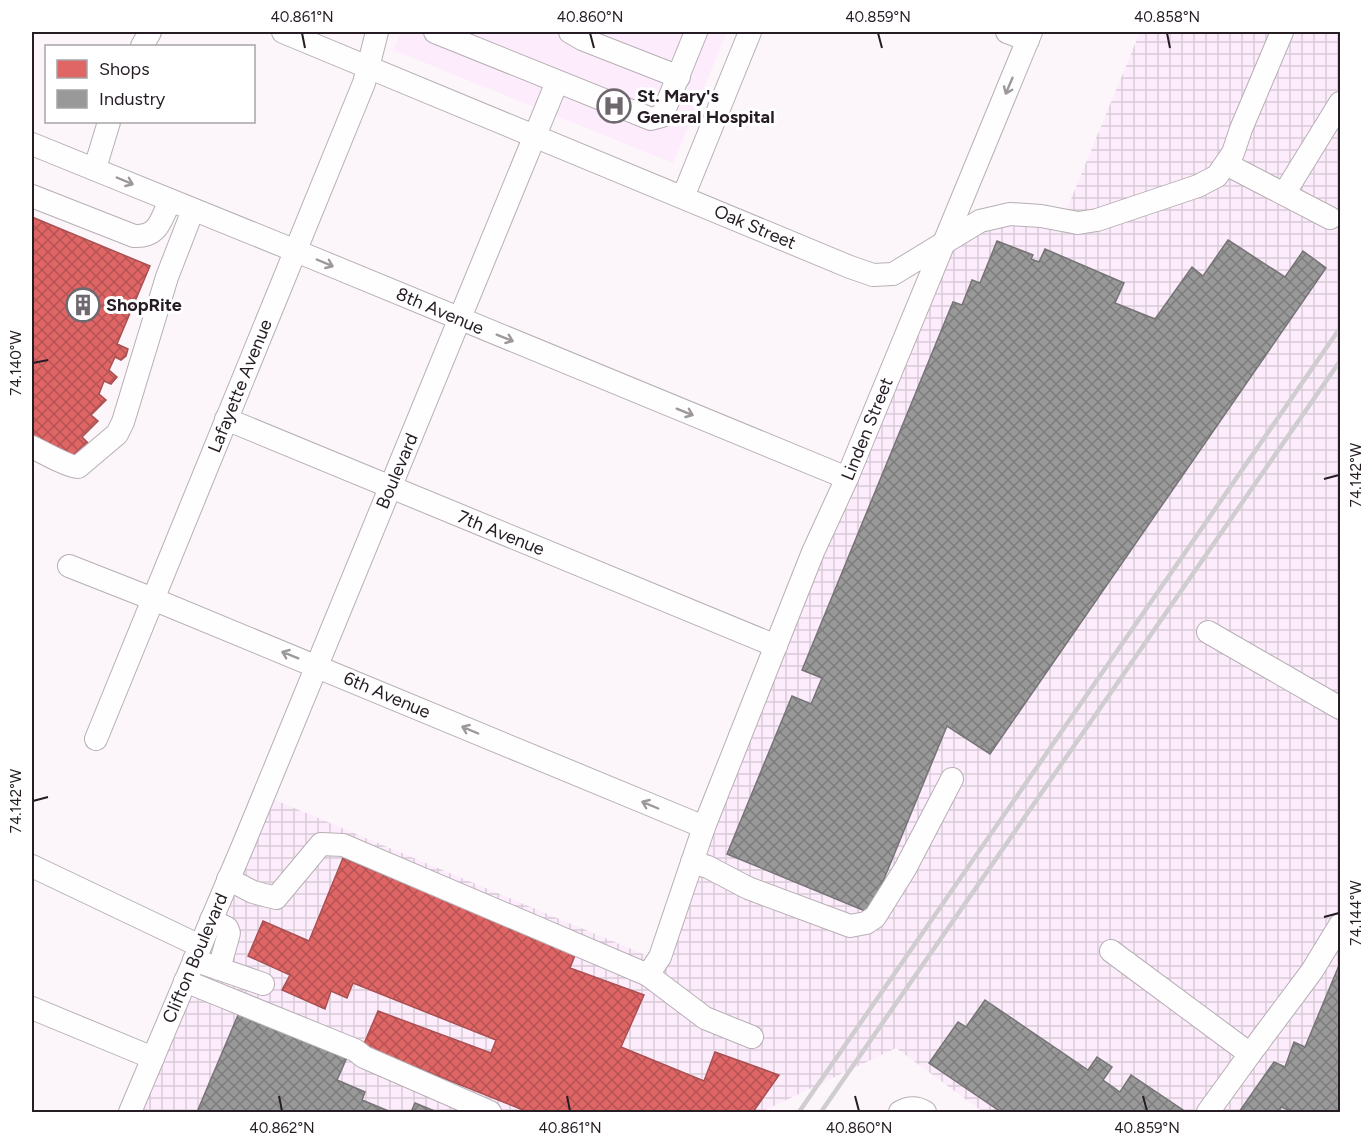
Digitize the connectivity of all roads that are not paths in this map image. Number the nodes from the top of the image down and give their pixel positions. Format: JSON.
{"nodes":[{"id":1,"x":283,"y":32,"type":"edge"},
{"id":2,"x":377,"y":32,"type":"edge"},
{"id":3,"x":435,"y":32,"type":"edge"},
{"id":4,"x":570,"y":32,"type":"edge"},
{"id":5,"x":696,"y":32,"type":"edge"},
{"id":6,"x":750,"y":32,"type":"edge"},
{"id":7,"x":1007,"y":32,"type":"edge"},
{"id":8,"x":1282,"y":32,"type":"edge"},
{"id":9,"x":1030,"y":36,"type":"edge"},
{"id":10,"x":368,"y":66,"type":"junction"},
{"id":11,"x":679,"y":77,"type":"junction"},
{"id":12,"x":557,"y":82,"type":"junction"},
{"id":13,"x":1341,"y":103,"type":"edge"},
{"id":14,"x":109,"y":123,"type":"edge"},
{"id":15,"x":534,"y":137,"type":"junction"},
{"id":16,"x":32,"y":144,"type":"edge"},
{"id":17,"x":1226,"y":164,"type":"junction"},
{"id":18,"x":95,"y":168,"type":"junction"},
{"id":19,"x":1284,"y":194,"type":"junction"},
{"id":20,"x":32,"y":196,"type":"edge"},
{"id":21,"x":683,"y":197,"type":"junction"},
{"id":22,"x":170,"y":201,"type":"junction"},
{"id":23,"x":193,"y":210,"type":"junction"},
{"id":24,"x":1330,"y":218,"type":"dead end"},
{"id":25,"x":943,"y":244,"type":"junction"},
{"id":26,"x":296,"y":250,"type":"junction"},
{"id":27,"x":460,"y":319,"type":"junction"},
{"id":28,"x":226,"y":419,"type":"junction"},
{"id":29,"x":32,"y":447,"type":"edge"},
{"id":30,"x":848,"y":478,"type":"junction"},
{"id":31,"x":390,"y":487,"type":"junction"},
{"id":32,"x":69,"y":566,"type":"dead end"},
{"id":33,"x":153,"y":599,"type":"junction"},
{"id":34,"x":1209,"y":632,"type":"dead end"},
{"id":35,"x":776,"y":646,"type":"junction"},
{"id":36,"x":316,"y":666,"type":"junction"},
{"id":37,"x":1341,"y":708,"type":"edge"},
{"id":38,"x":96,"y":739,"type":"dead end"},
{"id":39,"x":952,"y":779,"type":"dead end"},
{"id":40,"x":260,"y":804,"type":"joint"},
{"id":41,"x":704,"y":827,"type":"junction"},
{"id":42,"x":692,"y":862,"type":"junction"},
{"id":43,"x":32,"y":866,"type":"edge"},
{"id":44,"x":228,"y":879,"type":"junction"},
{"id":45,"x":211,"y":920,"type":"junction"},
{"id":46,"x":1341,"y":925,"type":"edge"},
{"id":47,"x":1111,"y":951,"type":"dead end"},
{"id":48,"x":197,"y":953,"type":"junction"},
{"id":49,"x":219,"y":969,"type":"junction"},
{"id":50,"x":648,"y":975,"type":"junction"},
{"id":51,"x":185,"y":981,"type":"junction"},
{"id":52,"x":263,"y":984,"type":"dead end"},
{"id":53,"x":32,"y":1008,"type":"edge"},
{"id":54,"x":752,"y":1037,"type":"dead end"},
{"id":55,"x":1250,"y":1054,"type":"junction"},
{"id":56,"x":153,"y":1058,"type":"junction"},
{"id":57,"x":130,"y":1113,"type":"edge"},
{"id":58,"x":490,"y":1113,"type":"edge"},
{"id":59,"x":900,"y":1113,"type":"edge"},
{"id":60,"x":925,"y":1113,"type":"edge"},
{"id":61,"x":1208,"y":1113,"type":"edge"}],
"edges":[{"from":1,"to":10,"type":"street","name":"Oak Street"},
{"from":2,"to":10,"type":"street","name":"Lafayette Avenue"},
{"from":3,"to":12,"type":"street"},
{"from":4,"to":11,"type":"street"},
{"from":5,"to":11,"type":"street"},
{"from":6,"to":21,"type":"street"},
{"from":7,"to":9,"type":"street"},
{"from":8,"to":17,"type":"street"},
{"from":9,"to":25,"type":"street","name":"Linden Street","one_way":true},
{"from":10,"to":15,"type":"street","name":"Oak Street"},
{"from":10,"to":26,"type":"street","name":"Lafayette Avenue"},
{"from":11,"to":12,"type":"street"},
{"from":12,"to":15,"type":"street","name":"Boulevard"},
{"from":13,"to":19,"type":"street"},
{"from":14,"to":18,"type":"street"},
{"from":15,"to":21,"type":"street","name":"Oak Street"},
{"from":15,"to":27,"type":"street","name":"Boulevard"},
{"from":16,"to":18,"type":"street","name":"8th Avenue"},
{"from":17,"to":19,"type":"street"},
{"from":17,"to":25,"type":"street","name":"Oak Street"},
{"from":18,"to":22,"type":"street","name":"8th Avenue","one_way":true},
{"from":19,"to":24,"type":"street"},
{"from":20,"to":22,"type":"street"},
{"from":21,"to":25,"type":"street","name":"Oak Street"},
{"from":22,"to":23,"type":"street","name":"8th Avenue"},
{"from":23,"to":26,"type":"street","name":"8th Avenue"},
{"from":23,"to":29,"type":"street"},
{"from":25,"to":30,"type":"street","name":"Linden Street"},
{"from":26,"to":27,"type":"street","name":"8th Avenue","one_way":true},
{"from":26,"to":28,"type":"street","name":"Lafayette Avenue"},
{"from":27,"to":30,"type":"street","name":"8th Avenue","one_way":true},
{"from":27,"to":31,"type":"street","name":"Boulevard"},
{"from":28,"to":31,"type":"street","name":"7th Avenue"},
{"from":28,"to":33,"type":"street","name":"Lafayette Avenue"},
{"from":30,"to":35,"type":"street","name":"Linden Street"},
{"from":31,"to":35,"type":"street","name":"7th Avenue"},
{"from":31,"to":36,"type":"street","name":"Boulevard"},
{"from":32,"to":33,"type":"street","name":"6th Avenue"},
{"from":36,"to":33,"type":"street","name":"6th Avenue","one_way":true},
{"from":33,"to":38,"type":"street","name":"Lafayette Avenue"},
{"from":34,"to":37,"type":"street"},
{"from":35,"to":41,"type":"street","name":"Linden Street"},
{"from":36,"to":40,"type":"street","name":"Boulevard"},
{"from":41,"to":36,"type":"street","name":"6th Avenue","one_way":true},
{"from":39,"to":42,"type":"street"},
{"from":40,"to":44,"type":"street","name":"Clifton Boulevard"},
{"from":41,"to":42,"type":"street","name":"Linden Street"},
{"from":42,"to":50,"type":"street","name":"Linden Street"},
{"from":43,"to":48,"type":"street"},
{"from":44,"to":45,"type":"street","name":"Clifton Boulevard"},
{"from":44,"to":50,"type":"street"},
{"from":45,"to":48,"type":"street","name":"Clifton Boulevard"},
{"from":45,"to":49,"type":"street"},
{"from":46,"to":55,"type":"street"},
{"from":47,"to":55,"type":"street"},
{"from":48,"to":49,"type":"street"},
{"from":48,"to":51,"type":"street","name":"Clifton Boulevard"},
{"from":49,"to":52,"type":"street"},
{"from":50,"to":54,"type":"street"},
{"from":51,"to":56,"type":"street","name":"Clifton Boulevard"},
{"from":51,"to":58,"type":"street"},
{"from":53,"to":56,"type":"street"},
{"from":55,"to":61,"type":"street"},
{"from":56,"to":57,"type":"street","name":"Clifton Boulevard"},
{"from":59,"to":60,"type":"street"}]}
